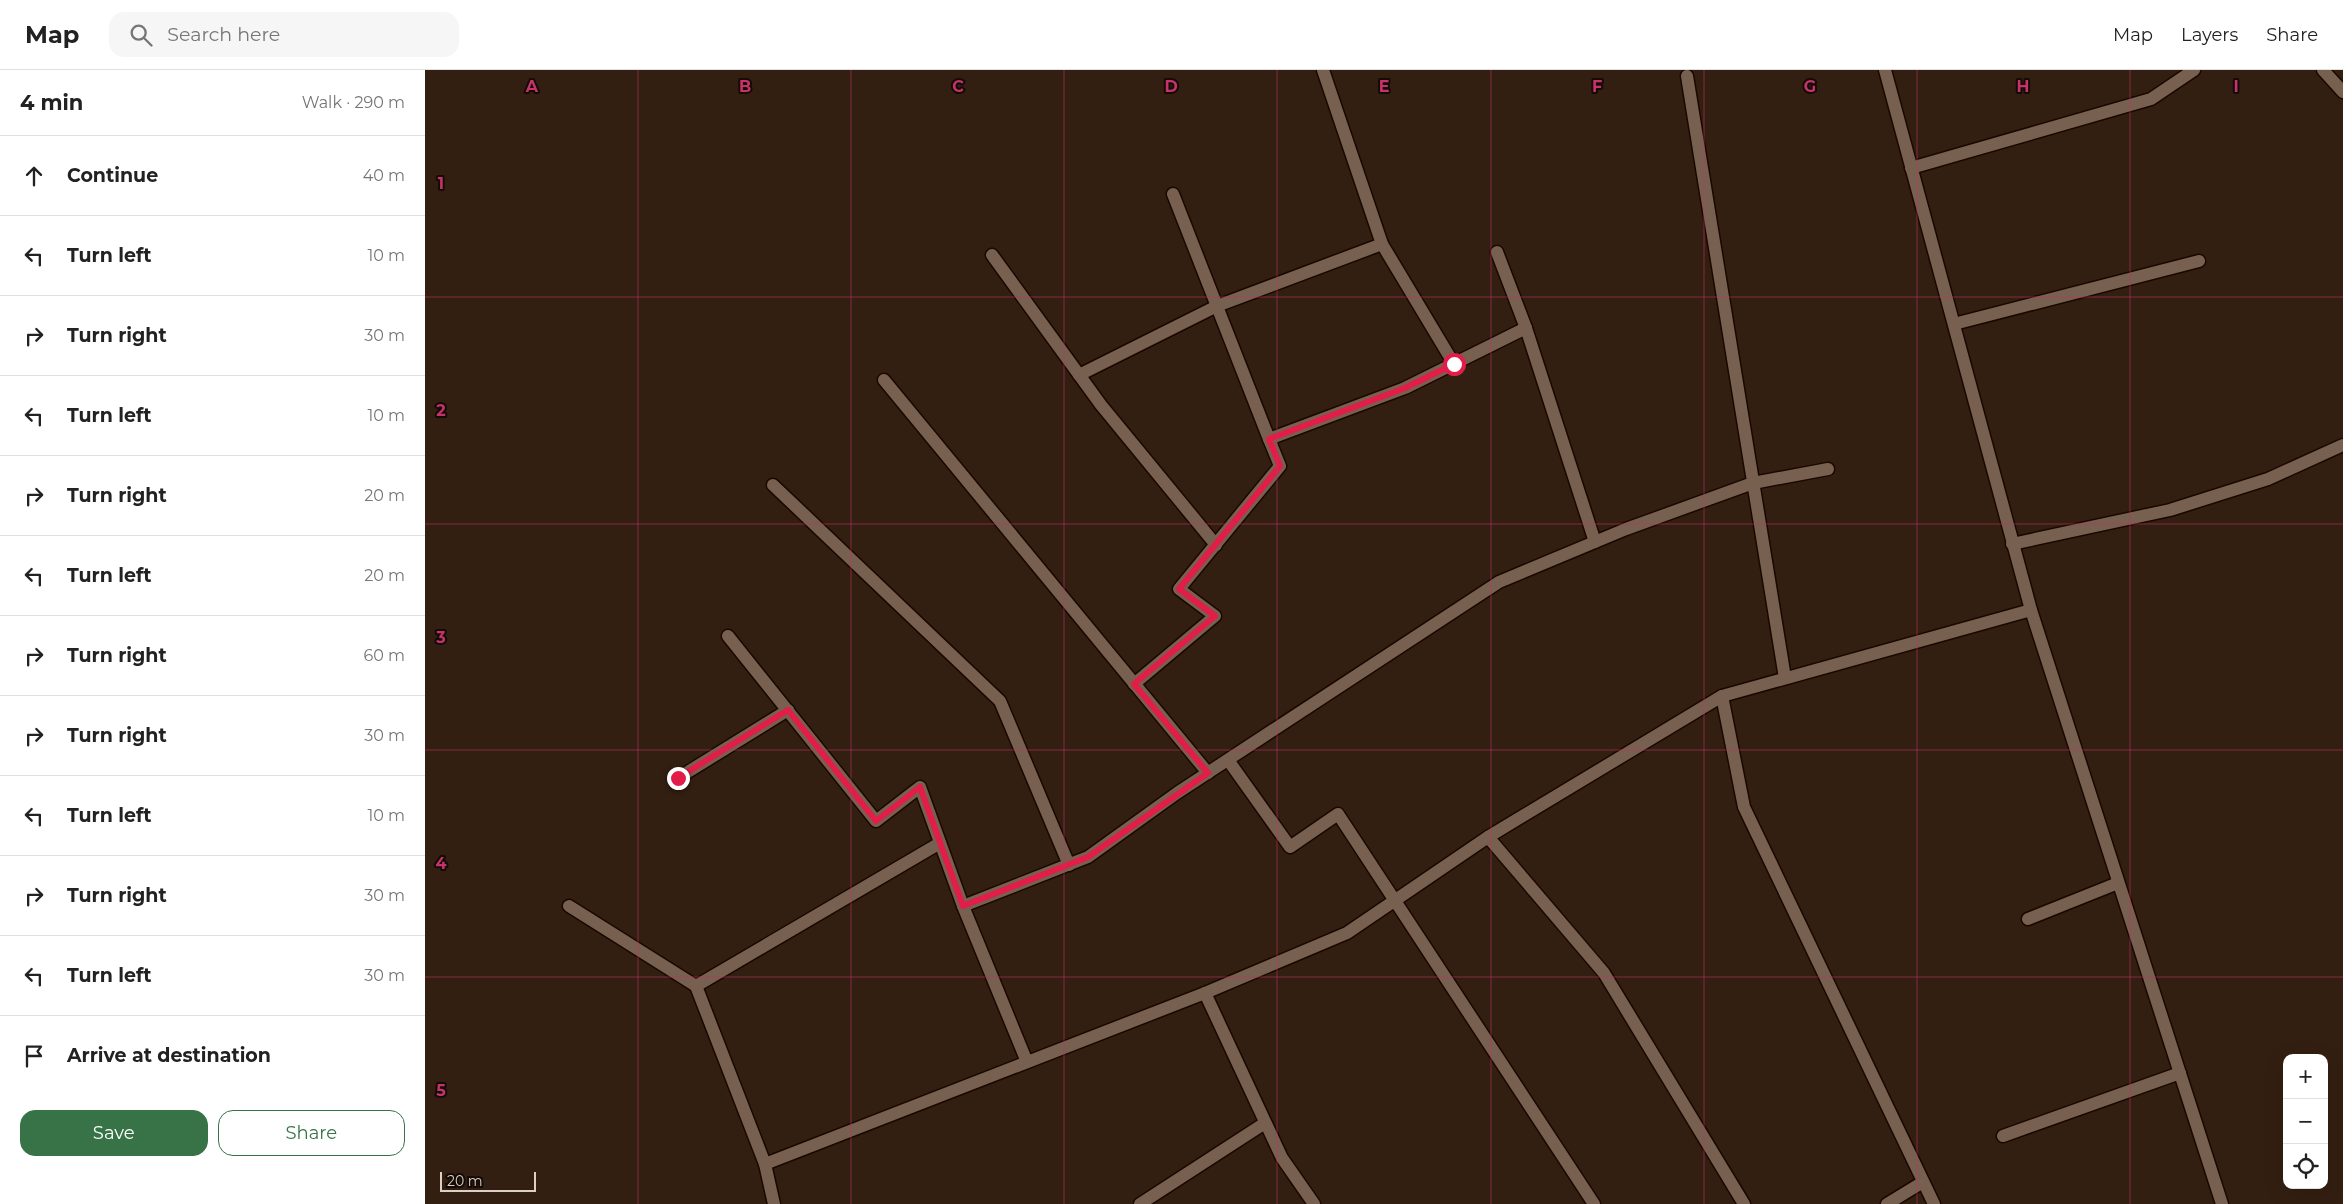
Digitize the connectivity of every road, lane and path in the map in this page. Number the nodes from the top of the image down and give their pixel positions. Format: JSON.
{"nodes":[{"id":1,"x":1323,"y":70,"type":"edge"},
{"id":2,"x":1885,"y":70,"type":"edge"},
{"id":3,"x":2194,"y":70,"type":"edge"},
{"id":4,"x":2323,"y":70,"type":"edge"},
{"id":5,"x":1687,"y":76,"type":"dead end"},
{"id":6,"x":2343,"y":92,"type":"edge"},
{"id":7,"x":1911,"y":168,"type":"junction"},
{"id":8,"x":1173,"y":194,"type":"dead end"},
{"id":9,"x":1382,"y":244,"type":"junction"},
{"id":10,"x":1497,"y":252,"type":"dead end"},
{"id":11,"x":993,"y":255,"type":"dead end"},
{"id":12,"x":2199,"y":261,"type":"dead end"},
{"id":13,"x":1217,"y":306,"type":"junction"},
{"id":14,"x":1954,"y":324,"type":"junction"},
{"id":15,"x":1526,"y":328,"type":"junction"},
{"id":16,"x":1454,"y":364,"type":"junction"},
{"id":17,"x":1079,"y":375,"type":"junction"},
{"id":18,"x":884,"y":380,"type":"dead end"},
{"id":19,"x":1269,"y":439,"type":"junction"},
{"id":20,"x":2343,"y":445,"type":"edge"},
{"id":21,"x":1828,"y":469,"type":"dead end"},
{"id":22,"x":1753,"y":483,"type":"junction"},
{"id":23,"x":773,"y":485,"type":"dead end"},
{"id":24,"x":1595,"y":542,"type":"junction"},
{"id":25,"x":1216,"y":544,"type":"junction"},
{"id":26,"x":2012,"y":544,"type":"junction"},
{"id":27,"x":2031,"y":610,"type":"junction"},
{"id":28,"x":728,"y":636,"type":"dead end"},
{"id":29,"x":1785,"y":678,"type":"junction"},
{"id":30,"x":1134,"y":684,"type":"junction"},
{"id":31,"x":1722,"y":696,"type":"junction"},
{"id":32,"x":788,"y":710,"type":"junction"},
{"id":33,"x":1228,"y":760,"type":"junction"},
{"id":34,"x":1208,"y":773,"type":"junction"},
{"id":35,"x":678,"y":778,"type":"dead end"},
{"id":36,"x":1488,"y":837,"type":"junction"},
{"id":37,"x":940,"y":843,"type":"junction"},
{"id":38,"x":1069,"y":865,"type":"junction"},
{"id":39,"x":2119,"y":883,"type":"junction"},
{"id":40,"x":1396,"y":899,"type":"junction"},
{"id":41,"x":569,"y":906,"type":"dead end"},
{"id":42,"x":963,"y":906,"type":"junction"},
{"id":43,"x":2027,"y":919,"type":"dead end"},
{"id":44,"x":696,"y":986,"type":"junction"},
{"id":45,"x":1205,"y":993,"type":"junction"},
{"id":46,"x":1027,"y":1062,"type":"junction"},
{"id":47,"x":2180,"y":1073,"type":"junction"},
{"id":48,"x":1265,"y":1123,"type":"junction"},
{"id":49,"x":2003,"y":1136,"type":"dead end"},
{"id":50,"x":765,"y":1164,"type":"junction"},
{"id":51,"x":1923,"y":1182,"type":"junction"},
{"id":52,"x":774,"y":1204,"type":"edge"},
{"id":53,"x":1141,"y":1204,"type":"edge"},
{"id":54,"x":1314,"y":1204,"type":"edge"},
{"id":55,"x":1594,"y":1204,"type":"edge"},
{"id":56,"x":1744,"y":1204,"type":"edge"},
{"id":57,"x":1887,"y":1204,"type":"edge"},
{"id":58,"x":1934,"y":1204,"type":"edge"},
{"id":59,"x":2222,"y":1204,"type":"edge"}],
"edges":[{"from":1,"to":9,"type":"street"},
{"from":2,"to":7,"type":"street"},
{"from":3,"to":7,"type":"street"},
{"from":4,"to":6,"type":"street"},
{"from":5,"to":22,"type":"street"},
{"from":7,"to":14,"type":"street"},
{"from":8,"to":13,"type":"street"},
{"from":9,"to":13,"type":"street"},
{"from":9,"to":16,"type":"street"},
{"from":10,"to":15,"type":"street"},
{"from":11,"to":17,"type":"street"},
{"from":12,"to":14,"type":"street"},
{"from":13,"to":17,"type":"street"},
{"from":13,"to":19,"type":"street"},
{"from":14,"to":26,"type":"street"},
{"from":15,"to":16,"type":"street"},
{"from":15,"to":24,"type":"street"},
{"from":16,"to":19,"type":"street"},
{"from":17,"to":25,"type":"street"},
{"from":18,"to":30,"type":"street"},
{"from":19,"to":25,"type":"street"},
{"from":20,"to":26,"type":"street"},
{"from":21,"to":22,"type":"street"},
{"from":22,"to":24,"type":"street"},
{"from":22,"to":29,"type":"street"},
{"from":23,"to":38,"type":"street"},
{"from":24,"to":33,"type":"street"},
{"from":25,"to":30,"type":"street"},
{"from":26,"to":27,"type":"street"},
{"from":27,"to":29,"type":"street"},
{"from":27,"to":39,"type":"street"},
{"from":28,"to":32,"type":"street"},
{"from":29,"to":31,"type":"street"},
{"from":30,"to":34,"type":"street"},
{"from":31,"to":36,"type":"street"},
{"from":31,"to":51,"type":"street"},
{"from":32,"to":35,"type":"street"},
{"from":32,"to":37,"type":"street"},
{"from":33,"to":34,"type":"street"},
{"from":33,"to":40,"type":"street"},
{"from":34,"to":38,"type":"street"},
{"from":36,"to":40,"type":"street"},
{"from":36,"to":56,"type":"street"},
{"from":37,"to":42,"type":"street"},
{"from":37,"to":44,"type":"street"},
{"from":38,"to":42,"type":"street"},
{"from":39,"to":43,"type":"street"},
{"from":39,"to":47,"type":"street"},
{"from":40,"to":45,"type":"street"},
{"from":40,"to":55,"type":"street"},
{"from":41,"to":44,"type":"street"},
{"from":42,"to":46,"type":"street"},
{"from":44,"to":50,"type":"street"},
{"from":45,"to":46,"type":"street"},
{"from":45,"to":48,"type":"street"},
{"from":46,"to":50,"type":"street"},
{"from":47,"to":49,"type":"street"},
{"from":47,"to":59,"type":"street"},
{"from":48,"to":53,"type":"street"},
{"from":48,"to":54,"type":"street"},
{"from":50,"to":52,"type":"street"},
{"from":51,"to":57,"type":"street"},
{"from":51,"to":58,"type":"street"}]}
